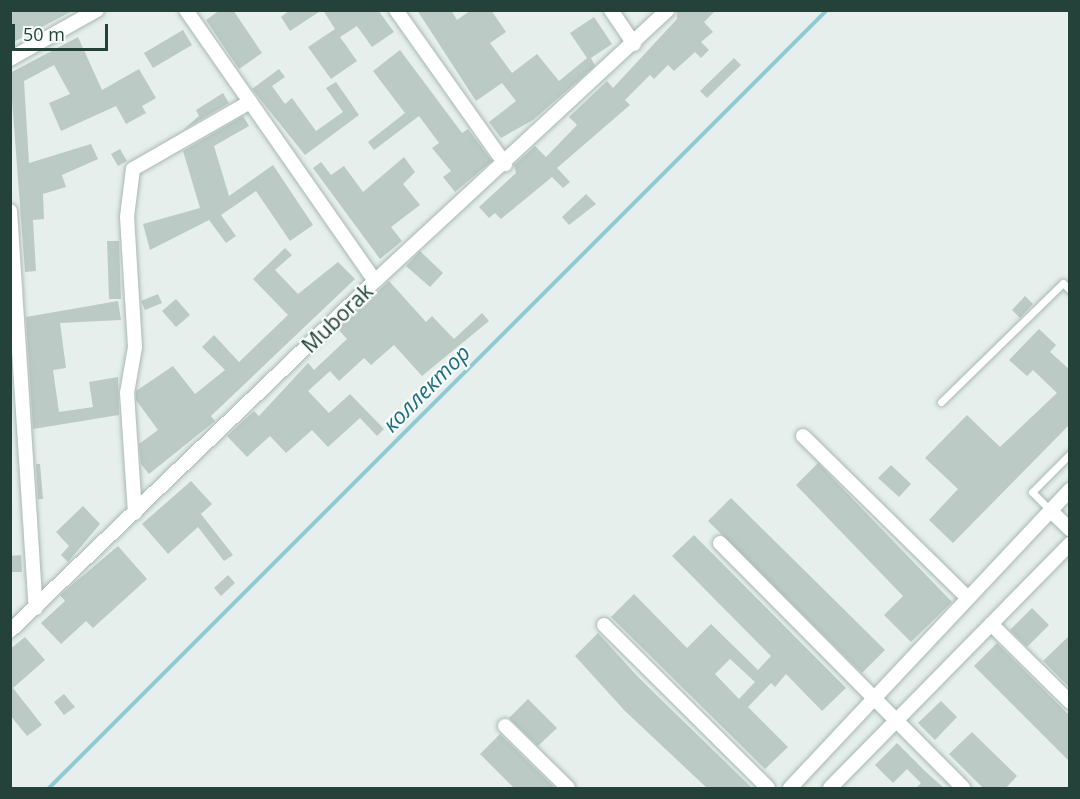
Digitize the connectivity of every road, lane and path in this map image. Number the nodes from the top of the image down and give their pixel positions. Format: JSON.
{"nodes":[{"id":1,"x":97,"y":10,"type":"edge"},
{"id":2,"x":186,"y":10,"type":"edge"},
{"id":3,"x":396,"y":10,"type":"edge"},
{"id":4,"x":611,"y":10,"type":"edge"},
{"id":5,"x":668,"y":10,"type":"edge"},
{"id":6,"x":634,"y":44,"type":"junction"},
{"id":7,"x":10,"y":59,"type":"edge"},
{"id":8,"x":249,"y":102,"type":"junction"},
{"id":9,"x":505,"y":164,"type":"junction"},
{"id":10,"x":10,"y":211,"type":"edge"},
{"id":11,"x":375,"y":281,"type":"junction"},
{"id":12,"x":1070,"y":290,"type":"edge"},
{"id":13,"x":941,"y":402,"type":"dead end"},
{"id":14,"x":803,"y":436,"type":"dead end"},
{"id":15,"x":1070,"y":454,"type":"edge"},
{"id":16,"x":1070,"y":490,"type":"edge"},
{"id":17,"x":1050,"y":510,"type":"junction"},
{"id":18,"x":135,"y":513,"type":"junction"},
{"id":19,"x":1070,"y":529,"type":"edge"},
{"id":20,"x":720,"y":543,"type":"dead end"},
{"id":21,"x":1070,"y":544,"type":"edge"},
{"id":22,"x":967,"y":597,"type":"junction"},
{"id":23,"x":36,"y":608,"type":"junction"},
{"id":24,"x":991,"y":624,"type":"junction"},
{"id":25,"x":604,"y":625,"type":"dead end"},
{"id":26,"x":10,"y":631,"type":"edge"},
{"id":27,"x":874,"y":698,"type":"junction"},
{"id":28,"x":1070,"y":702,"type":"edge"},
{"id":29,"x":896,"y":721,"type":"junction"},
{"id":30,"x":505,"y":726,"type":"dead end"},
{"id":31,"x":568,"y":789,"type":"edge"},
{"id":32,"x":768,"y":789,"type":"edge"},
{"id":33,"x":790,"y":789,"type":"edge"},
{"id":34,"x":830,"y":789,"type":"edge"},
{"id":35,"x":963,"y":789,"type":"edge"}],
"edges":[{"from":1,"to":7,"type":"street"},
{"from":2,"to":8,"type":"street"},
{"from":3,"to":9,"type":"street"},
{"from":4,"to":6,"type":"street"},
{"from":5,"to":6,"type":"street","name":"Muborak"},
{"from":6,"to":9,"type":"street","name":"Muborak"},
{"from":8,"to":11,"type":"street"},
{"from":8,"to":18,"type":"street"},
{"from":9,"to":11,"type":"street","name":"Muborak"},
{"from":10,"to":23,"type":"street"},
{"from":11,"to":18,"type":"street","name":"Muborak"},
{"from":12,"to":13,"type":"lane"},
{"from":14,"to":22,"type":"street"},
{"from":15,"to":17,"type":"lane"},
{"from":16,"to":17,"type":"street"},
{"from":17,"to":19,"type":"street"},
{"from":17,"to":22,"type":"street"},
{"from":18,"to":23,"type":"street","name":"Muborak"},
{"from":20,"to":27,"type":"street"},
{"from":21,"to":24,"type":"street"},
{"from":22,"to":27,"type":"street"},
{"from":23,"to":26,"type":"street","name":"Muborak"},
{"from":24,"to":28,"type":"street"},
{"from":24,"to":29,"type":"street"},
{"from":25,"to":32,"type":"street"},
{"from":27,"to":29,"type":"street"},
{"from":27,"to":33,"type":"street"},
{"from":29,"to":34,"type":"street"},
{"from":29,"to":35,"type":"street"},
{"from":30,"to":31,"type":"street"}]}
